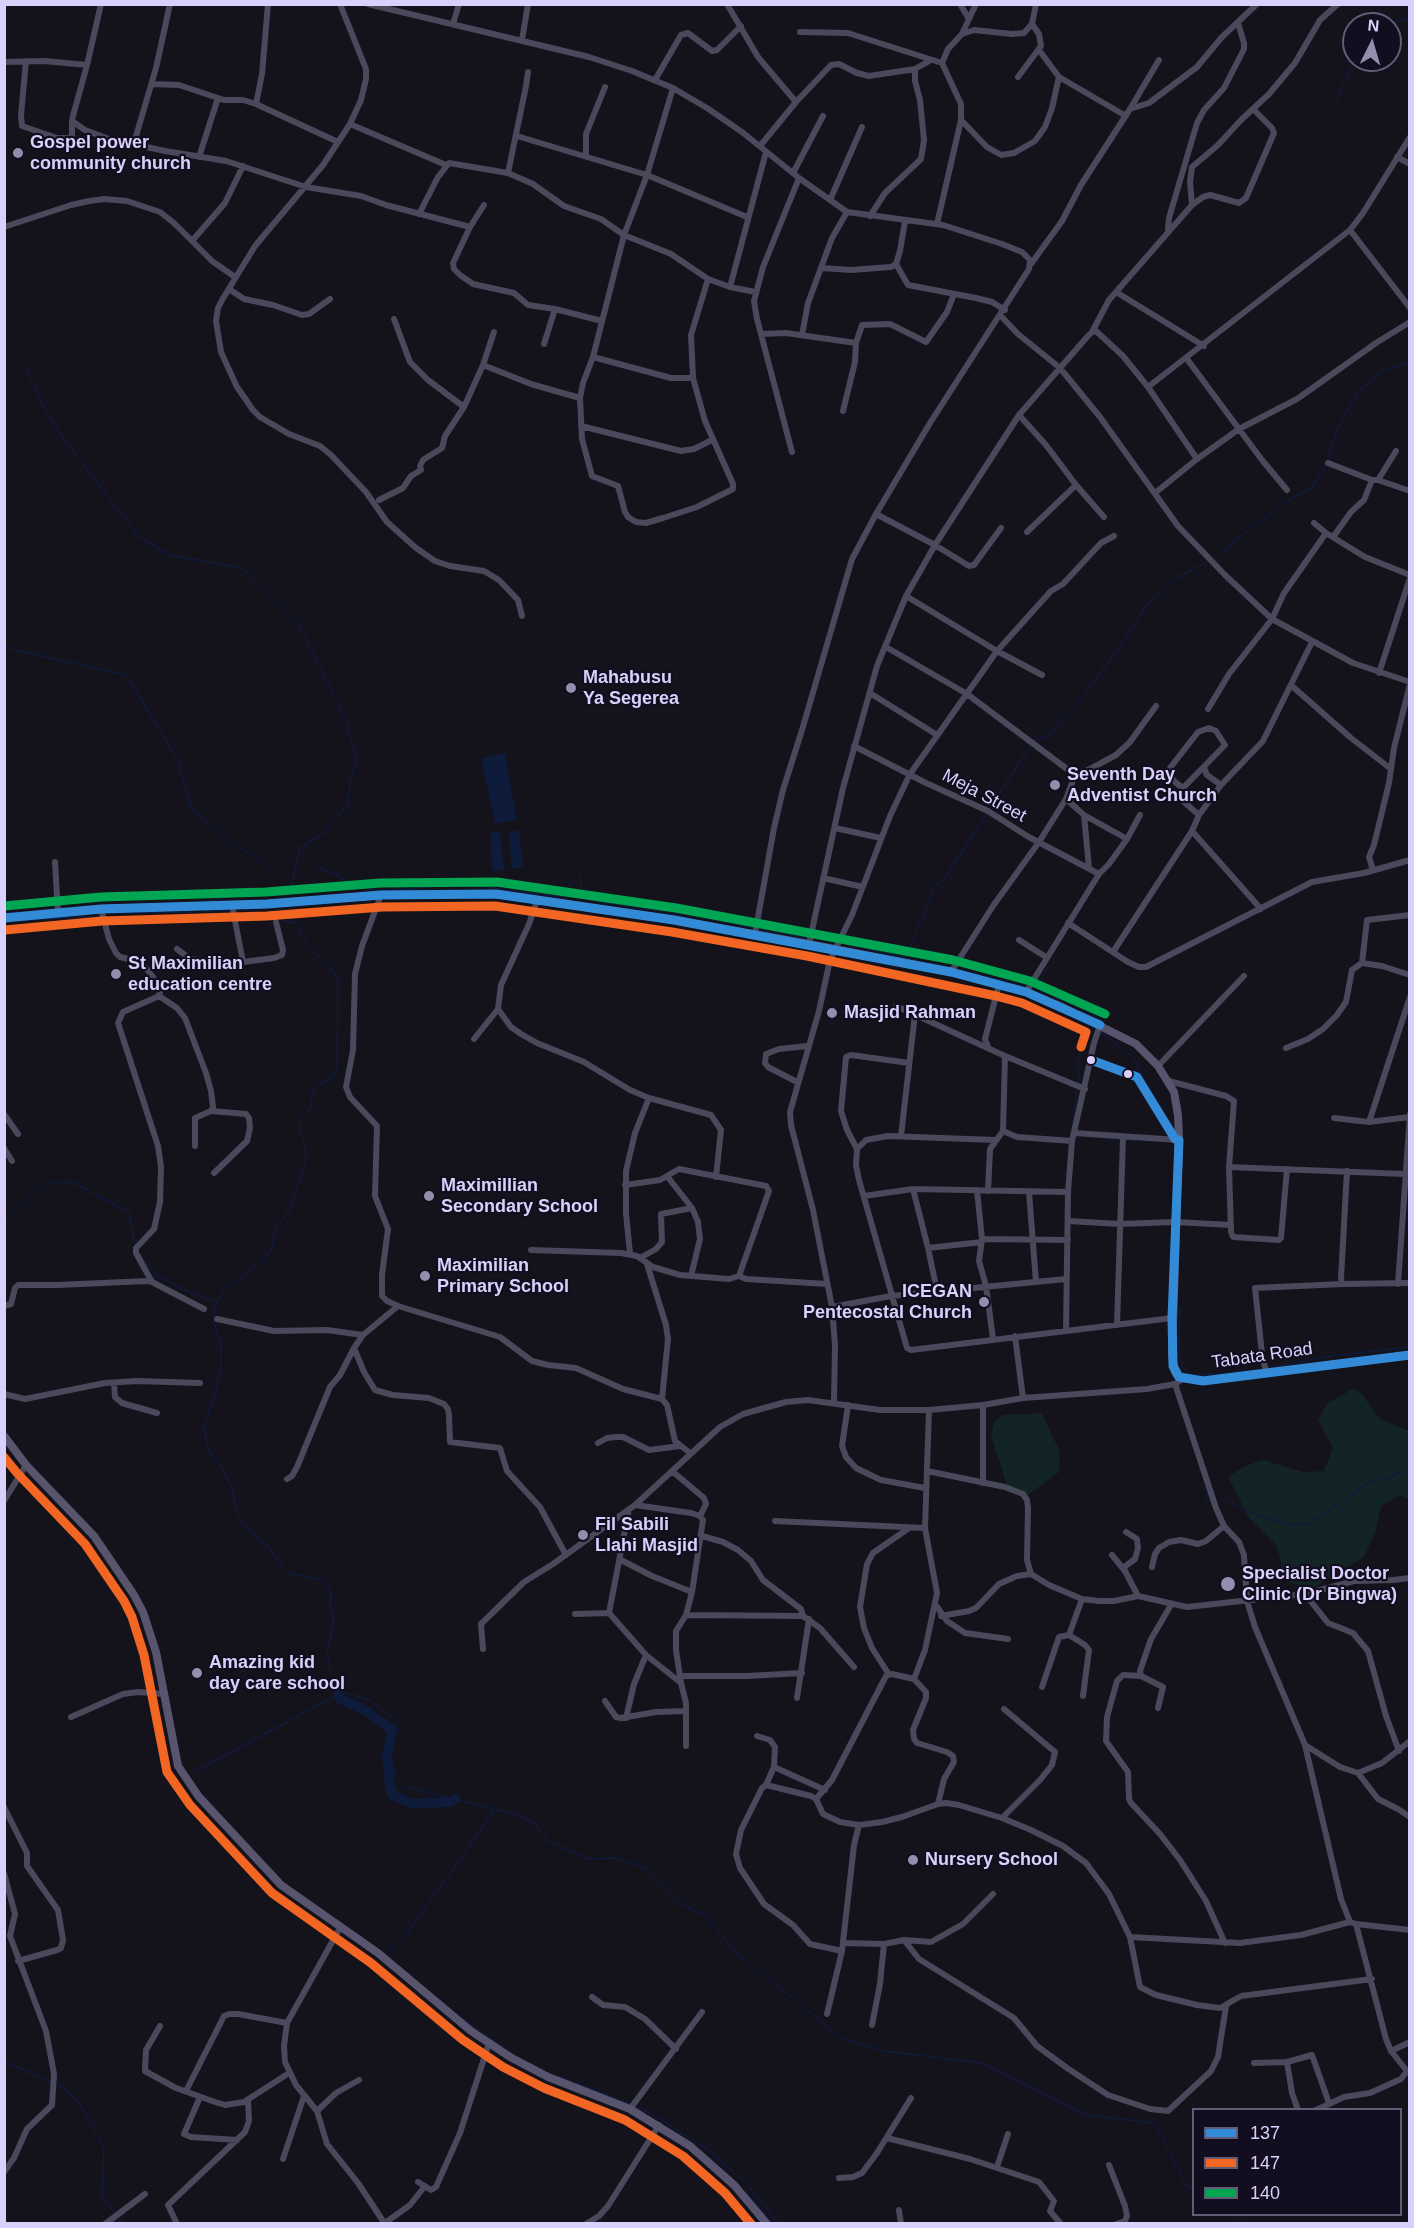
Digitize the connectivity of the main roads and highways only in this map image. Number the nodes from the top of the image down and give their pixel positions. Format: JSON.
{"nodes":[{"id":1,"x":4,"y":918,"type":"edge"},
{"id":2,"x":1410,"y":1355,"type":"edge"},
{"id":3,"x":4,"y":1436,"type":"edge"},
{"id":4,"x":767,"y":2223,"type":"edge"}],
"edges":[{"from":1,"to":2,"type":"main road","name":"Tabata Road"},
{"from":3,"to":4,"type":"main road"}]}
